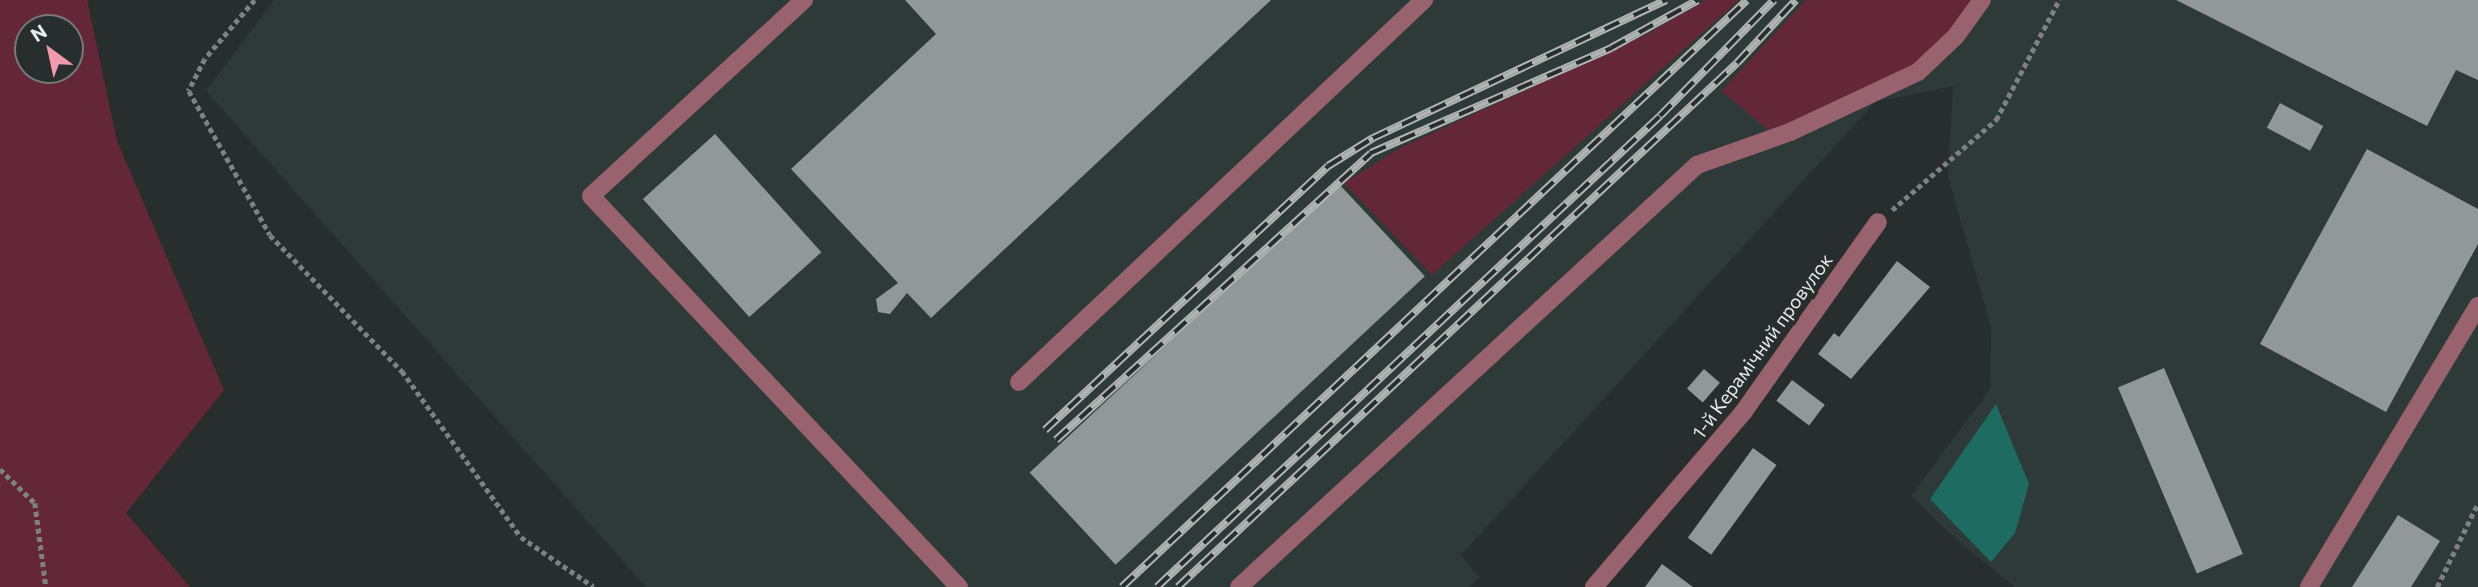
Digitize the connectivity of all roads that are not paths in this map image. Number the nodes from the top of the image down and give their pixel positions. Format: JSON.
{"nodes":[{"id":1,"x":804,"y":0,"type":"edge"},
{"id":2,"x":1424,"y":0,"type":"edge"},
{"id":3,"x":1982,"y":0,"type":"edge"},
{"id":4,"x":1878,"y":222,"type":"road end"},
{"id":5,"x":2478,"y":306,"type":"edge"},
{"id":6,"x":1019,"y":382,"type":"dead end"},
{"id":7,"x":959,"y":587,"type":"edge"},
{"id":8,"x":1239,"y":587,"type":"edge"},
{"id":9,"x":1594,"y":587,"type":"edge"},
{"id":10,"x":2309,"y":587,"type":"edge"}],
"edges":[{"from":1,"to":7,"type":"street"},
{"from":2,"to":6,"type":"street"},
{"from":3,"to":8,"type":"street"},
{"from":4,"to":9,"type":"street","name":"1-й Керамічний провулок"},
{"from":5,"to":10,"type":"street"}]}
